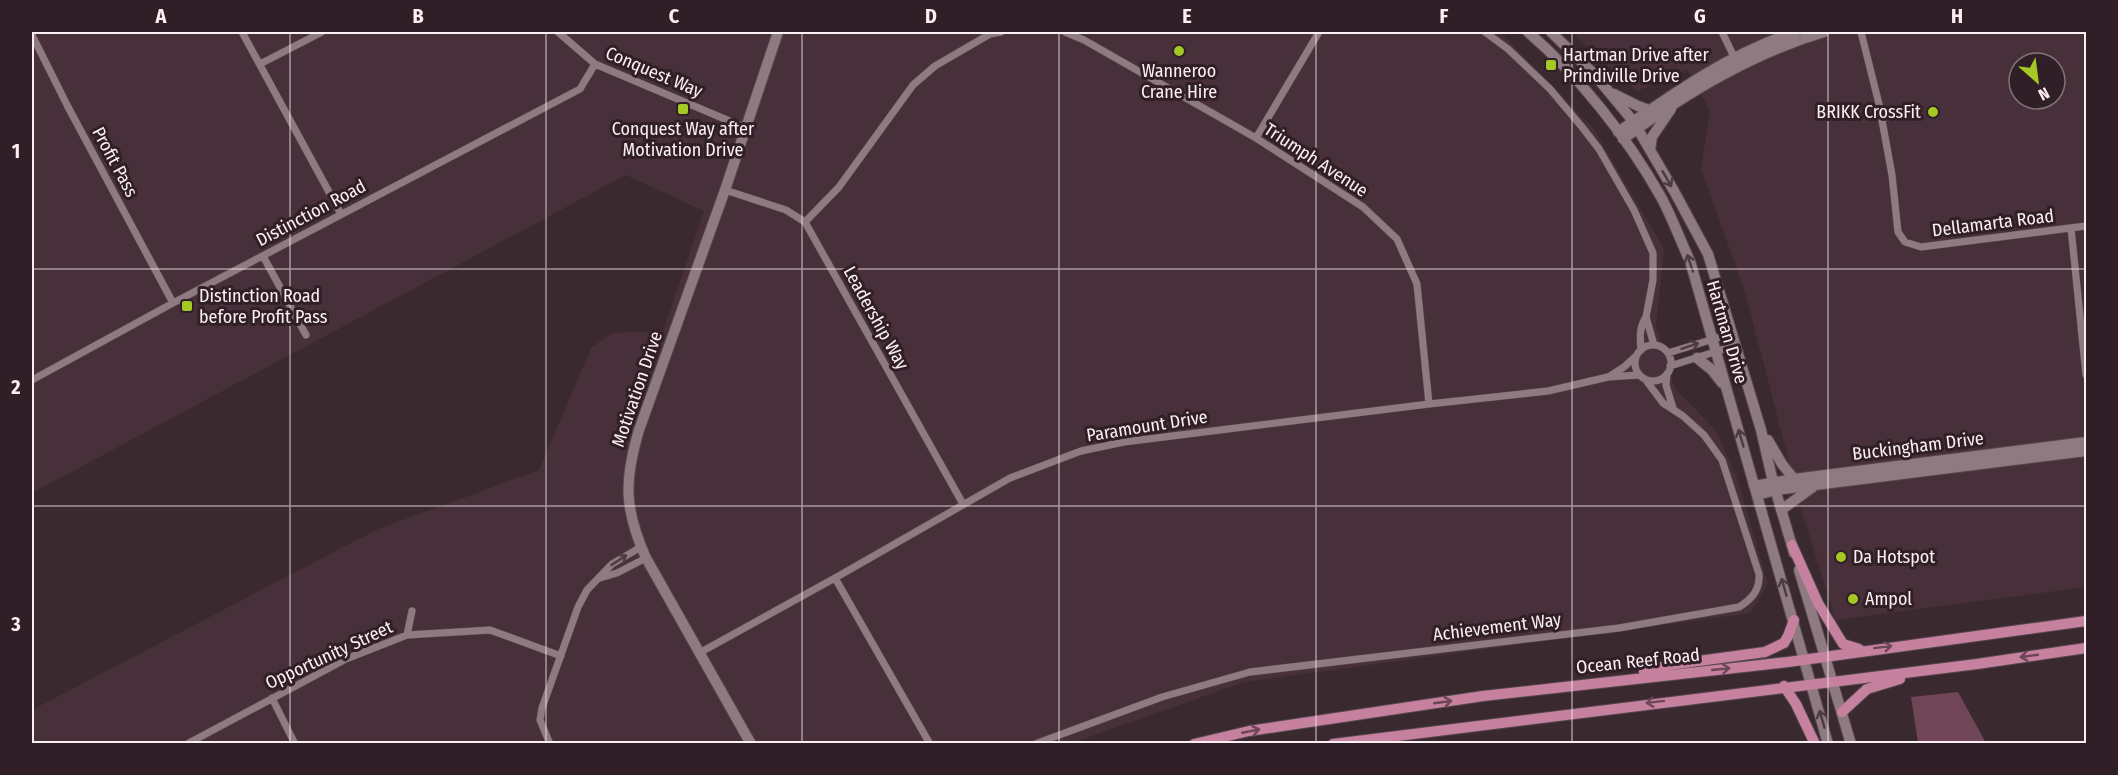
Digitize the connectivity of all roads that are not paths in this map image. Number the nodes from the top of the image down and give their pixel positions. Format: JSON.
{"nodes":[{"id":1,"x":242,"y":32,"type":"edge"},
{"id":2,"x":322,"y":32,"type":"edge"},
{"id":3,"x":558,"y":32,"type":"edge"},
{"id":4,"x":778,"y":32,"type":"edge"},
{"id":5,"x":1001,"y":32,"type":"edge"},
{"id":6,"x":1065,"y":32,"type":"edge"},
{"id":7,"x":1319,"y":32,"type":"edge"},
{"id":8,"x":1485,"y":32,"type":"edge"},
{"id":9,"x":1528,"y":32,"type":"edge"},
{"id":10,"x":1551,"y":32,"type":"edge"},
{"id":11,"x":1722,"y":32,"type":"edge"},
{"id":12,"x":1795,"y":32,"type":"edge"},
{"id":13,"x":1824,"y":32,"type":"edge"},
{"id":14,"x":1861,"y":32,"type":"edge"},
{"id":15,"x":32,"y":35,"type":"edge"},
{"id":16,"x":1737,"y":61,"type":"junction"},
{"id":17,"x":260,"y":64,"type":"junction"},
{"id":18,"x":595,"y":64,"type":"junction"},
{"id":19,"x":1607,"y":90,"type":"junction"},
{"id":20,"x":1681,"y":97,"type":"junction"},
{"id":21,"x":1649,"y":110,"type":"junction"},
{"id":22,"x":1635,"y":125,"type":"junction"},
{"id":23,"x":746,"y":128,"type":"junction"},
{"id":24,"x":1620,"y":136,"type":"junction"},
{"id":25,"x":1256,"y":138,"type":"junction"},
{"id":26,"x":1650,"y":150,"type":"junction"},
{"id":27,"x":725,"y":190,"type":"junction"},
{"id":28,"x":341,"y":214,"type":"junction"},
{"id":29,"x":805,"y":222,"type":"junction"},
{"id":30,"x":2086,"y":226,"type":"edge"},
{"id":31,"x":2071,"y":228,"type":"junction"},
{"id":32,"x":263,"y":256,"type":"junction"},
{"id":33,"x":173,"y":303,"type":"junction"},
{"id":34,"x":1646,"y":317,"type":"junction"},
{"id":35,"x":1733,"y":333,"type":"junction"},
{"id":36,"x":306,"y":335,"type":"dead end"},
{"id":37,"x":1712,"y":339,"type":"junction"},
{"id":38,"x":1654,"y":345,"type":"junction"},
{"id":39,"x":1737,"y":345,"type":"junction"},
{"id":40,"x":1716,"y":352,"type":"junction"},
{"id":41,"x":1639,"y":353,"type":"junction"},
{"id":42,"x":1668,"y":354,"type":"junction"},
{"id":43,"x":1697,"y":358,"type":"junction"},
{"id":44,"x":1671,"y":366,"type":"junction"},
{"id":45,"x":1667,"y":375,"type":"junction"},
{"id":46,"x":2086,"y":375,"type":"edge"},
{"id":47,"x":1608,"y":377,"type":"junction"},
{"id":48,"x":1642,"y":377,"type":"junction"},
{"id":49,"x":32,"y":380,"type":"edge"},
{"id":50,"x":1727,"y":391,"type":"junction"},
{"id":51,"x":1429,"y":404,"type":"junction"},
{"id":52,"x":1673,"y":408,"type":"junction"},
{"id":53,"x":1761,"y":430,"type":"junction"},
{"id":54,"x":2086,"y":442,"type":"edge"},
{"id":55,"x":2086,"y":452,"type":"edge"},
{"id":56,"x":1794,"y":479,"type":"junction"},
{"id":57,"x":1774,"y":486,"type":"junction"},
{"id":58,"x":1816,"y":486,"type":"junction"},
{"id":59,"x":1756,"y":490,"type":"junction"},
{"id":60,"x":963,"y":504,"type":"junction"},
{"id":61,"x":1781,"y":510,"type":"junction"},
{"id":62,"x":1792,"y":544,"type":"junction"},
{"id":63,"x":641,"y":547,"type":"junction"},
{"id":64,"x":646,"y":558,"type":"junction"},
{"id":65,"x":600,"y":578,"type":"junction"},
{"id":66,"x":836,"y":578,"type":"junction"},
{"id":67,"x":412,"y":610,"type":"dead end"},
{"id":68,"x":1794,"y":620,"type":"junction"},
{"id":69,"x":2085,"y":622,"type":"edge"},
{"id":70,"x":407,"y":635,"type":"junction"},
{"id":71,"x":2086,"y":648,"type":"edge"},
{"id":72,"x":1862,"y":650,"type":"junction"},
{"id":73,"x":701,"y":652,"type":"junction"},
{"id":74,"x":561,"y":656,"type":"junction"},
{"id":75,"x":1825,"y":656,"type":"junction"},
{"id":76,"x":1804,"y":659,"type":"junction"},
{"id":77,"x":1977,"y":664,"type":"junction"},
{"id":78,"x":1612,"y":681,"type":"junction"},
{"id":79,"x":1833,"y":681,"type":"junction"},
{"id":80,"x":1812,"y":684,"type":"junction"},
{"id":81,"x":1784,"y":687,"type":"junction"},
{"id":82,"x":272,"y":698,"type":"junction"},
{"id":83,"x":1842,"y":712,"type":"junction"},
{"id":84,"x":187,"y":744,"type":"edge"},
{"id":85,"x":295,"y":744,"type":"edge"},
{"id":86,"x":550,"y":744,"type":"edge"},
{"id":87,"x":751,"y":744,"type":"edge"},
{"id":88,"x":930,"y":744,"type":"edge"},
{"id":89,"x":1035,"y":744,"type":"edge"},
{"id":90,"x":1194,"y":744,"type":"edge"},
{"id":91,"x":1333,"y":744,"type":"edge"},
{"id":92,"x":1815,"y":744,"type":"edge"},
{"id":93,"x":1828,"y":744,"type":"edge"},
{"id":94,"x":1851,"y":744,"type":"edge"}],
"edges":[{"from":1,"to":17,"type":"street"},
{"from":2,"to":17,"type":"street"},
{"from":3,"to":18,"type":"street","name":"Conquest Way"},
{"from":4,"to":23,"type":"street","name":"Motivation Drive"},
{"from":5,"to":29,"type":"street"},
{"from":6,"to":25,"type":"street","name":"Triumph Avenue"},
{"from":7,"to":25,"type":"street"},
{"from":8,"to":34,"type":"street"},
{"from":9,"to":24,"type":"street","name":"Hartman Drive"},
{"from":10,"to":19,"type":"street","name":"Hartman Drive"},
{"from":11,"to":16,"type":"street"},
{"from":12,"to":16,"type":"street"},
{"from":13,"to":16,"type":"street"},
{"from":14,"to":31,"type":"street","name":"Dellamarta Road"},
{"from":15,"to":33,"type":"street","name":"Profit Pass"},
{"from":16,"to":20,"type":"street"},
{"from":16,"to":21,"type":"street"},
{"from":17,"to":28,"type":"street"},
{"from":18,"to":23,"type":"street","name":"Conquest Way"},
{"from":18,"to":28,"type":"street","name":"Distinction Road"},
{"from":19,"to":21,"type":"street"},
{"from":19,"to":22,"type":"street","name":"Hartman Drive"},
{"from":20,"to":22,"type":"street"},
{"from":20,"to":26,"type":"street"},
{"from":21,"to":22,"type":"street"},
{"from":22,"to":24,"type":"street"},
{"from":22,"to":26,"type":"street","name":"Hartman Drive"},
{"from":23,"to":27,"type":"street","name":"Motivation Drive"},
{"from":37,"to":24,"type":"street","name":"Hartman Drive","one_way":true},
{"from":25,"to":51,"type":"street","name":"Triumph Avenue"},
{"from":26,"to":35,"type":"street","name":"Hartman Drive","one_way":true},
{"from":27,"to":29,"type":"street"},
{"from":27,"to":63,"type":"street","name":"Motivation Drive"},
{"from":28,"to":32,"type":"street","name":"Distinction Road"},
{"from":29,"to":60,"type":"street","name":"Leadership Way"},
{"from":30,"to":31,"type":"street","name":"Dellamarta Road"},
{"from":31,"to":46,"type":"street"},
{"from":32,"to":33,"type":"street","name":"Distinction Road"},
{"from":32,"to":36,"type":"street"},
{"from":33,"to":49,"type":"street","name":"Distinction Road"},
{"from":34,"to":38,"type":"street"},
{"from":34,"to":41,"type":"street"},
{"from":35,"to":37,"type":"street"},
{"from":35,"to":39,"type":"street","name":"Hartman Drive"},
{"from":37,"to":40,"type":"street","name":"Hartman Drive"},
{"from":42,"to":37,"type":"street","one_way":true},
{"from":38,"to":41,"type":"street"},
{"from":38,"to":42,"type":"street"},
{"from":39,"to":40,"type":"street"},
{"from":39,"to":53,"type":"street","name":"Hartman Drive"},
{"from":40,"to":43,"type":"street"},
{"from":40,"to":50,"type":"street","name":"Hartman Drive"},
{"from":41,"to":47,"type":"street","name":"Paramount Drive"},
{"from":41,"to":48,"type":"street"},
{"from":42,"to":44,"type":"street"},
{"from":43,"to":44,"type":"street"},
{"from":43,"to":50,"type":"street"},
{"from":44,"to":45,"type":"street"},
{"from":45,"to":48,"type":"street"},
{"from":45,"to":52,"type":"street"},
{"from":47,"to":48,"type":"street","name":"Paramount Drive"},
{"from":47,"to":51,"type":"street","name":"Paramount Drive"},
{"from":48,"to":52,"type":"street","name":"Achievement Way"},
{"from":59,"to":50,"type":"street","name":"Hartman Drive","one_way":true},
{"from":51,"to":60,"type":"street","name":"Paramount Drive"},
{"from":52,"to":89,"type":"street","name":"Achievement Way"},
{"from":53,"to":56,"type":"street"},
{"from":53,"to":57,"type":"street","name":"Hartman Drive"},
{"from":54,"to":56,"type":"street","name":"Buckingham Drive"},
{"from":55,"to":58,"type":"street","name":"Buckingham Drive"},
{"from":56,"to":57,"type":"street","name":"Buckingham Drive"},
{"from":57,"to":58,"type":"street","name":"Buckingham Drive"},
{"from":57,"to":59,"type":"street","name":"Buckingham Drive"},
{"from":57,"to":61,"type":"street","name":"Hartman Drive"},
{"from":58,"to":61,"type":"street"},
{"from":68,"to":59,"type":"street","name":"Hartman Drive","one_way":true},
{"from":60,"to":66,"type":"street","name":"Paramount Drive"},
{"from":61,"to":62,"type":"street","name":"Hartman Drive"},
{"from":62,"to":72,"type":"main road"},
{"from":62,"to":75,"type":"street","name":"Hartman Drive"},
{"from":63,"to":64,"type":"street","name":"Motivation Drive"},
{"from":65,"to":63,"type":"street","one_way":true},
{"from":64,"to":65,"type":"street"},
{"from":64,"to":73,"type":"street","name":"Motivation Drive"},
{"from":65,"to":74,"type":"street"},
{"from":66,"to":73,"type":"street","name":"Paramount Drive"},
{"from":66,"to":88,"type":"street"},
{"from":67,"to":70,"type":"street"},
{"from":68,"to":76,"type":"street","name":"Hartman Drive"},
{"from":68,"to":78,"type":"main road"},
{"from":72,"to":69,"type":"main road","name":"Ocean Reef Road","one_way":true},
{"from":70,"to":74,"type":"street","name":"Opportunity Street"},
{"from":70,"to":82,"type":"street","name":"Opportunity Street"},
{"from":71,"to":77,"type":"main road","one_way":true},
{"from":72,"to":75,"type":"main road","name":"Ocean Reef Road"},
{"from":73,"to":87,"type":"street","name":"Motivation Drive"},
{"from":74,"to":86,"type":"street"},
{"from":75,"to":76,"type":"main road","name":"Ocean Reef Road"},
{"from":75,"to":79,"type":"street","name":"Hartman Drive"},
{"from":78,"to":76,"type":"main road","name":"Ocean Reef Road","one_way":true},
{"from":76,"to":80,"type":"street","name":"Hartman Drive"},
{"from":77,"to":79,"type":"main road"},
{"from":77,"to":83,"type":"main road"},
{"from":90,"to":78,"type":"main road","name":"Ocean Reef Road","one_way":true},
{"from":79,"to":80,"type":"main road"},
{"from":79,"to":83,"type":"street","name":"Hartman Drive"},
{"from":80,"to":81,"type":"main road"},
{"from":93,"to":80,"type":"street","name":"Hartman Drive","one_way":true},
{"from":81,"to":91,"type":"main road","one_way":true},
{"from":81,"to":92,"type":"main road"},
{"from":82,"to":84,"type":"street","name":"Opportunity Street"},
{"from":82,"to":85,"type":"street"},
{"from":83,"to":94,"type":"street","name":"Hartman Drive"}]}
